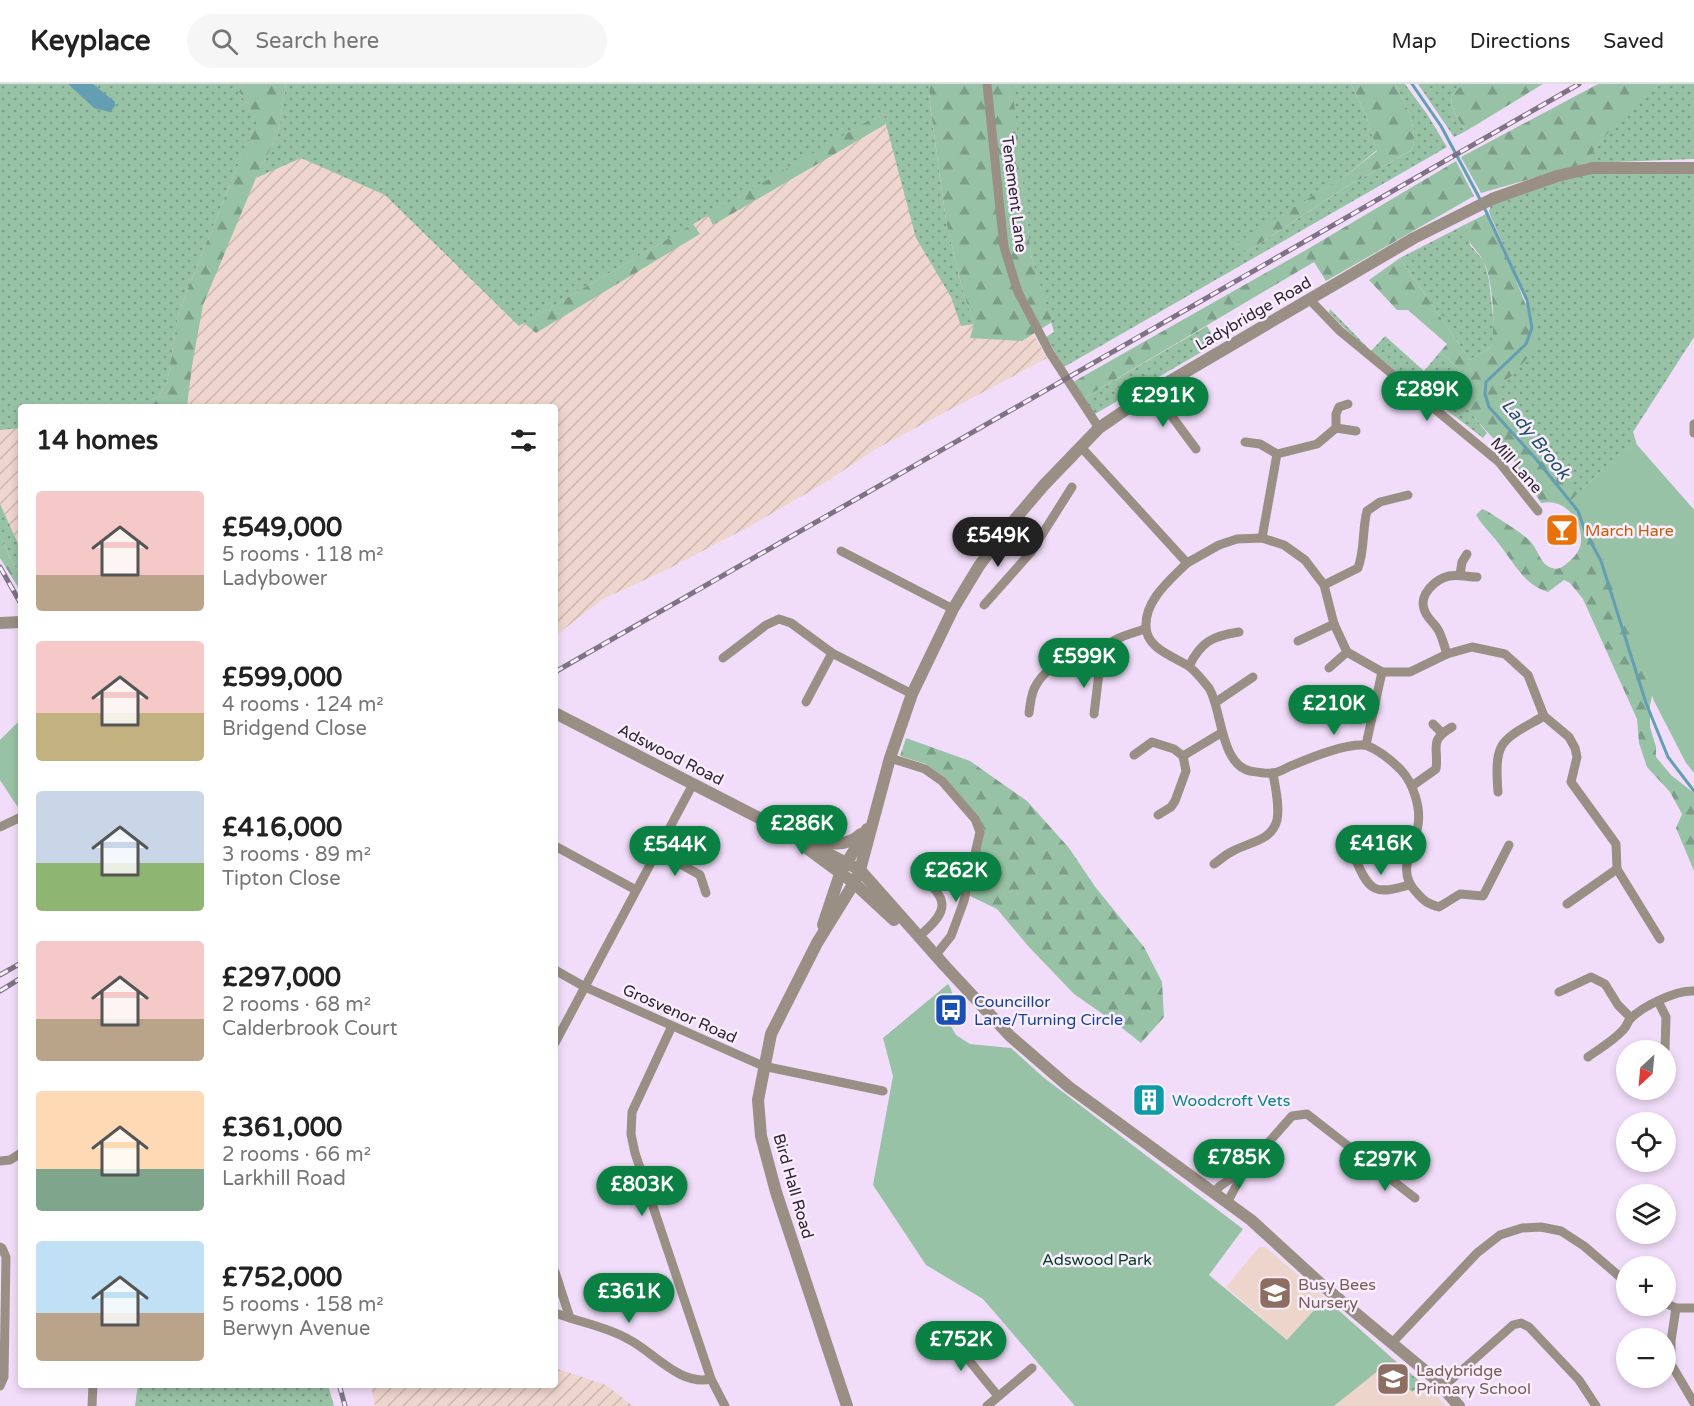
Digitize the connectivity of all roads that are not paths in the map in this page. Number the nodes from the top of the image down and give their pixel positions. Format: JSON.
{"nodes":[{"id":1,"x":987,"y":84,"type":"edge"},
{"id":2,"x":1694,"y":168,"type":"edge"},
{"id":3,"x":1310,"y":300,"type":"junction"},
{"id":4,"x":1153,"y":391,"type":"junction"},
{"id":5,"x":1348,"y":404,"type":"dead end"},
{"id":6,"x":1694,"y":424,"type":"edge"},
{"id":7,"x":1099,"y":428,"type":"junction"},
{"id":8,"x":1336,"y":428,"type":"junction"},
{"id":9,"x":1356,"y":431,"type":"dead end"},
{"id":10,"x":1694,"y":433,"type":"edge"},
{"id":11,"x":1245,"y":442,"type":"dead end"},
{"id":12,"x":1081,"y":447,"type":"junction"},
{"id":13,"x":1196,"y":449,"type":"dead end"},
{"id":14,"x":1277,"y":454,"type":"junction"},
{"id":15,"x":1072,"y":487,"type":"dead end"},
{"id":16,"x":1408,"y":495,"type":"dead end"},
{"id":17,"x":1538,"y":511,"type":"dead end"},
{"id":18,"x":1004,"y":532,"type":"junction"},
{"id":19,"x":1262,"y":538,"type":"junction"},
{"id":20,"x":841,"y":551,"type":"dead end"},
{"id":21,"x":1031,"y":552,"type":"junction"},
{"id":22,"x":1467,"y":554,"type":"dead end"},
{"id":23,"x":1187,"y":563,"type":"junction"},
{"id":24,"x":1460,"y":575,"type":"junction"},
{"id":25,"x":1477,"y":577,"type":"dead end"},
{"id":26,"x":1324,"y":585,"type":"junction"},
{"id":27,"x":984,"y":605,"type":"dead end"},
{"id":28,"x":953,"y":609,"type":"junction"},
{"id":29,"x":1334,"y":624,"type":"junction"},
{"id":30,"x":1145,"y":629,"type":"junction"},
{"id":31,"x":1239,"y":632,"type":"dead end"},
{"id":32,"x":1298,"y":641,"type":"dead end"},
{"id":33,"x":1347,"y":652,"type":"junction"},
{"id":34,"x":832,"y":653,"type":"junction"},
{"id":35,"x":1447,"y":654,"type":"junction"},
{"id":36,"x":723,"y":658,"type":"dead end"},
{"id":37,"x":1091,"y":660,"type":"junction"},
{"id":38,"x":1189,"y":666,"type":"junction"},
{"id":39,"x":1329,"y":668,"type":"dead end"},
{"id":40,"x":1382,"y":672,"type":"junction"},
{"id":41,"x":1252,"y":677,"type":"dead end"},
{"id":42,"x":912,"y":694,"type":"junction"},
{"id":43,"x":806,"y":702,"type":"dead end"},
{"id":44,"x":1216,"y":702,"type":"junction"},
{"id":45,"x":1029,"y":713,"type":"dead end"},
{"id":46,"x":558,"y":714,"type":"edge"},
{"id":47,"x":1094,"y":714,"type":"dead end"},
{"id":48,"x":1544,"y":716,"type":"junction"},
{"id":49,"x":1433,"y":724,"type":"dead end"},
{"id":50,"x":1452,"y":727,"type":"dead end"},
{"id":51,"x":1442,"y":733,"type":"junction"},
{"id":52,"x":1221,"y":734,"type":"junction"},
{"id":53,"x":1366,"y":745,"type":"junction"},
{"id":54,"x":1134,"y":755,"type":"dead end"},
{"id":55,"x":1183,"y":756,"type":"junction"},
{"id":56,"x":890,"y":758,"type":"junction"},
{"id":57,"x":1273,"y":773,"type":"junction"},
{"id":58,"x":693,"y":784,"type":"junction"},
{"id":59,"x":1412,"y":786,"type":"junction"},
{"id":60,"x":1498,"y":792,"type":"dead end"},
{"id":61,"x":1158,"y":815,"type":"dead end"},
{"id":62,"x":18,"y":818,"type":"edge"},
{"id":63,"x":873,"y":820,"type":"junction"},
{"id":64,"x":773,"y":824,"type":"junction"},
{"id":65,"x":0,"y":826,"type":"edge"},
{"id":66,"x":1509,"y":845,"type":"dead end"},
{"id":67,"x":558,"y":848,"type":"edge"},
{"id":68,"x":657,"y":851,"type":"junction"},
{"id":69,"x":1356,"y":860,"type":"dead end"},
{"id":70,"x":1214,"y":864,"type":"dead end"},
{"id":71,"x":843,"y":868,"type":"junction"},
{"id":72,"x":915,"y":868,"type":"dead end"},
{"id":73,"x":1617,"y":869,"type":"junction"},
{"id":74,"x":860,"y":870,"type":"junction"},
{"id":75,"x":854,"y":884,"type":"junction"},
{"id":76,"x":1409,"y":885,"type":"junction"},
{"id":77,"x":636,"y":890,"type":"junction"},
{"id":78,"x":706,"y":893,"type":"dead end"},
{"id":79,"x":1567,"y":904,"type":"dead end"},
{"id":80,"x":918,"y":937,"type":"junction"},
{"id":81,"x":1660,"y":939,"type":"dead end"},
{"id":82,"x":817,"y":943,"type":"junction"},
{"id":83,"x":935,"y":956,"type":"junction"},
{"id":84,"x":945,"y":966,"type":"junction"},
{"id":85,"x":558,"y":972,"type":"edge"},
{"id":86,"x":585,"y":987,"type":"junction"},
{"id":87,"x":1694,"y":991,"type":"edge"},
{"id":88,"x":1559,"y":992,"type":"dead end"},
{"id":89,"x":1658,"y":1001,"type":"junction"},
{"id":90,"x":1631,"y":1018,"type":"junction"},
{"id":91,"x":672,"y":1026,"type":"junction"},
{"id":92,"x":558,"y":1037,"type":"edge"},
{"id":93,"x":1665,"y":1040,"type":"edge"},
{"id":94,"x":1588,"y":1057,"type":"dead end"},
{"id":95,"x":764,"y":1066,"type":"junction"},
{"id":96,"x":883,"y":1091,"type":"dead end"},
{"id":97,"x":18,"y":1155,"type":"edge"},
{"id":98,"x":0,"y":1161,"type":"edge"},
{"id":99,"x":1245,"y":1169,"type":"junction"},
{"id":100,"x":1215,"y":1192,"type":"junction"},
{"id":101,"x":1415,"y":1198,"type":"dead end"},
{"id":102,"x":1228,"y":1202,"type":"junction"},
{"id":103,"x":0,"y":1246,"type":"edge"},
{"id":104,"x":1616,"y":1273,"type":"edge"},
{"id":105,"x":558,"y":1281,"type":"edge"},
{"id":106,"x":1676,"y":1308,"type":"edge"},
{"id":107,"x":1694,"y":1308,"type":"edge"},
{"id":108,"x":558,"y":1314,"type":"edge"},
{"id":109,"x":1675,"y":1316,"type":"edge"},
{"id":110,"x":570,"y":1318,"type":"junction"},
{"id":111,"x":945,"y":1331,"type":"dead end"},
{"id":112,"x":2,"y":1333,"type":"edge"},
{"id":113,"x":1392,"y":1343,"type":"junction"},
{"id":114,"x":1032,"y":1368,"type":"dead end"},
{"id":115,"x":711,"y":1379,"type":"junction"},
{"id":116,"x":0,"y":1386,"type":"edge"},
{"id":117,"x":1443,"y":1387,"type":"junction"},
{"id":118,"x":93,"y":1388,"type":"edge"},
{"id":119,"x":998,"y":1396,"type":"junction"},
{"id":120,"x":1694,"y":1403,"type":"edge"},
{"id":121,"x":92,"y":1406,"type":"edge"},
{"id":122,"x":725,"y":1406,"type":"edge"},
{"id":123,"x":847,"y":1406,"type":"edge"},
{"id":124,"x":987,"y":1406,"type":"edge"},
{"id":125,"x":1460,"y":1406,"type":"edge"},
{"id":126,"x":1596,"y":1406,"type":"edge"}],
"edges":[{"from":1,"to":7,"type":"street","name":"Tenement Lane"},
{"from":2,"to":3,"type":"street","name":"Ladybridge Road"},
{"from":3,"to":4,"type":"street","name":"Ladybridge Road"},
{"from":3,"to":17,"type":"street","name":"Mill Lane"},
{"from":4,"to":7,"type":"street","name":"Ladybridge Road"},
{"from":4,"to":13,"type":"street"},
{"from":5,"to":8,"type":"street"},
{"from":6,"to":10,"type":"street"},
{"from":7,"to":12,"type":"street","name":"Ladybridge Road"},
{"from":8,"to":9,"type":"street"},
{"from":8,"to":14,"type":"street"},
{"from":11,"to":14,"type":"street"},
{"from":12,"to":18,"type":"street","name":"Ladybridge Road"},
{"from":12,"to":23,"type":"street"},
{"from":14,"to":19,"type":"street"},
{"from":15,"to":21,"type":"street"},
{"from":16,"to":26,"type":"street"},
{"from":18,"to":21,"type":"street"},
{"from":18,"to":28,"type":"street","name":"Ladybridge Road"},
{"from":19,"to":23,"type":"street"},
{"from":19,"to":26,"type":"street"},
{"from":20,"to":28,"type":"street"},
{"from":21,"to":27,"type":"street"},
{"from":22,"to":24,"type":"street"},
{"from":23,"to":30,"type":"street"},
{"from":24,"to":25,"type":"street"},
{"from":24,"to":35,"type":"street"},
{"from":26,"to":29,"type":"street"},
{"from":28,"to":42,"type":"street","name":"Ladybridge Road"},
{"from":29,"to":32,"type":"street"},
{"from":29,"to":33,"type":"street"},
{"from":30,"to":37,"type":"street"},
{"from":30,"to":38,"type":"street"},
{"from":31,"to":38,"type":"street"},
{"from":33,"to":39,"type":"street"},
{"from":33,"to":40,"type":"street"},
{"from":34,"to":36,"type":"street"},
{"from":34,"to":42,"type":"street"},
{"from":34,"to":43,"type":"street"},
{"from":35,"to":40,"type":"street"},
{"from":35,"to":48,"type":"street"},
{"from":37,"to":45,"type":"street"},
{"from":37,"to":47,"type":"street"},
{"from":38,"to":44,"type":"street"},
{"from":40,"to":53,"type":"street"},
{"from":41,"to":44,"type":"street"},
{"from":42,"to":56,"type":"street","name":"Ladybridge Road"},
{"from":44,"to":52,"type":"street"},
{"from":46,"to":58,"type":"street","name":"Adswood Road"},
{"from":48,"to":60,"type":"street"},
{"from":48,"to":73,"type":"street"},
{"from":49,"to":51,"type":"street"},
{"from":50,"to":51,"type":"street"},
{"from":51,"to":59,"type":"street"},
{"from":52,"to":55,"type":"street"},
{"from":52,"to":57,"type":"street"},
{"from":53,"to":57,"type":"street"},
{"from":53,"to":59,"type":"street"},
{"from":54,"to":55,"type":"street"},
{"from":55,"to":61,"type":"street"},
{"from":56,"to":63,"type":"street","name":"Ladybridge Road"},
{"from":56,"to":83,"type":"street"},
{"from":57,"to":70,"type":"street"},
{"from":58,"to":64,"type":"street","name":"Adswood Road"},
{"from":58,"to":68,"type":"street"},
{"from":59,"to":76,"type":"street"},
{"from":62,"to":65,"type":"street"},
{"from":63,"to":64,"type":"street","name":"Adswood Road"},
{"from":63,"to":71,"type":"street","name":"Ladybridge Road"},
{"from":63,"to":74,"type":"street","name":"Ladybridge Road"},
{"from":64,"to":71,"type":"street","name":"Adswood Road"},
{"from":66,"to":76,"type":"street"},
{"from":67,"to":77,"type":"street"},
{"from":68,"to":77,"type":"street"},
{"from":68,"to":78,"type":"street"},
{"from":69,"to":76,"type":"street"},
{"from":71,"to":74,"type":"street","name":"Adswood Road"},
{"from":71,"to":75,"type":"street","name":"Adswood Road"},
{"from":71,"to":82,"type":"street","name":"Bird Hall Road"},
{"from":72,"to":80,"type":"street"},
{"from":73,"to":79,"type":"street"},
{"from":73,"to":81,"type":"street"},
{"from":74,"to":75,"type":"street","name":"Ladybridge Road"},
{"from":74,"to":80,"type":"street"},
{"from":75,"to":82,"type":"street","name":"Bird Hall Road"},
{"from":75,"to":84,"type":"street","name":"Adswood Road"},
{"from":77,"to":86,"type":"street"},
{"from":80,"to":83,"type":"street"},
{"from":82,"to":95,"type":"street","name":"Bird Hall Road"},
{"from":83,"to":84,"type":"street"},
{"from":84,"to":100,"type":"street"},
{"from":85,"to":86,"type":"street","name":"Grosvenor Road"},
{"from":86,"to":91,"type":"street","name":"Grosvenor Road"},
{"from":86,"to":92,"type":"street"},
{"from":87,"to":89,"type":"street"},
{"from":88,"to":90,"type":"street"},
{"from":89,"to":90,"type":"street"},
{"from":89,"to":93,"type":"street"},
{"from":90,"to":94,"type":"street"},
{"from":91,"to":95,"type":"street","name":"Grosvenor Road"},
{"from":91,"to":115,"type":"street"},
{"from":95,"to":96,"type":"street","name":"Grosvenor Road"},
{"from":95,"to":123,"type":"street","name":"Bird Hall Road"},
{"from":97,"to":98,"type":"street"},
{"from":99,"to":100,"type":"street"},
{"from":99,"to":101,"type":"street"},
{"from":99,"to":102,"type":"street"},
{"from":100,"to":102,"type":"street"},
{"from":102,"to":113,"type":"street"},
{"from":103,"to":112,"type":"street"},
{"from":104,"to":113,"type":"street"},
{"from":105,"to":110,"type":"street"},
{"from":106,"to":107,"type":"street"},
{"from":108,"to":110,"type":"street"},
{"from":109,"to":120,"type":"street"},
{"from":110,"to":115,"type":"street"},
{"from":111,"to":119,"type":"street"},
{"from":112,"to":116,"type":"street"},
{"from":113,"to":117,"type":"street"},
{"from":114,"to":119,"type":"street"},
{"from":115,"to":122,"type":"street"},
{"from":117,"to":125,"type":"street"},
{"from":117,"to":126,"type":"street"},
{"from":118,"to":121,"type":"street"},
{"from":119,"to":124,"type":"street"}]}
